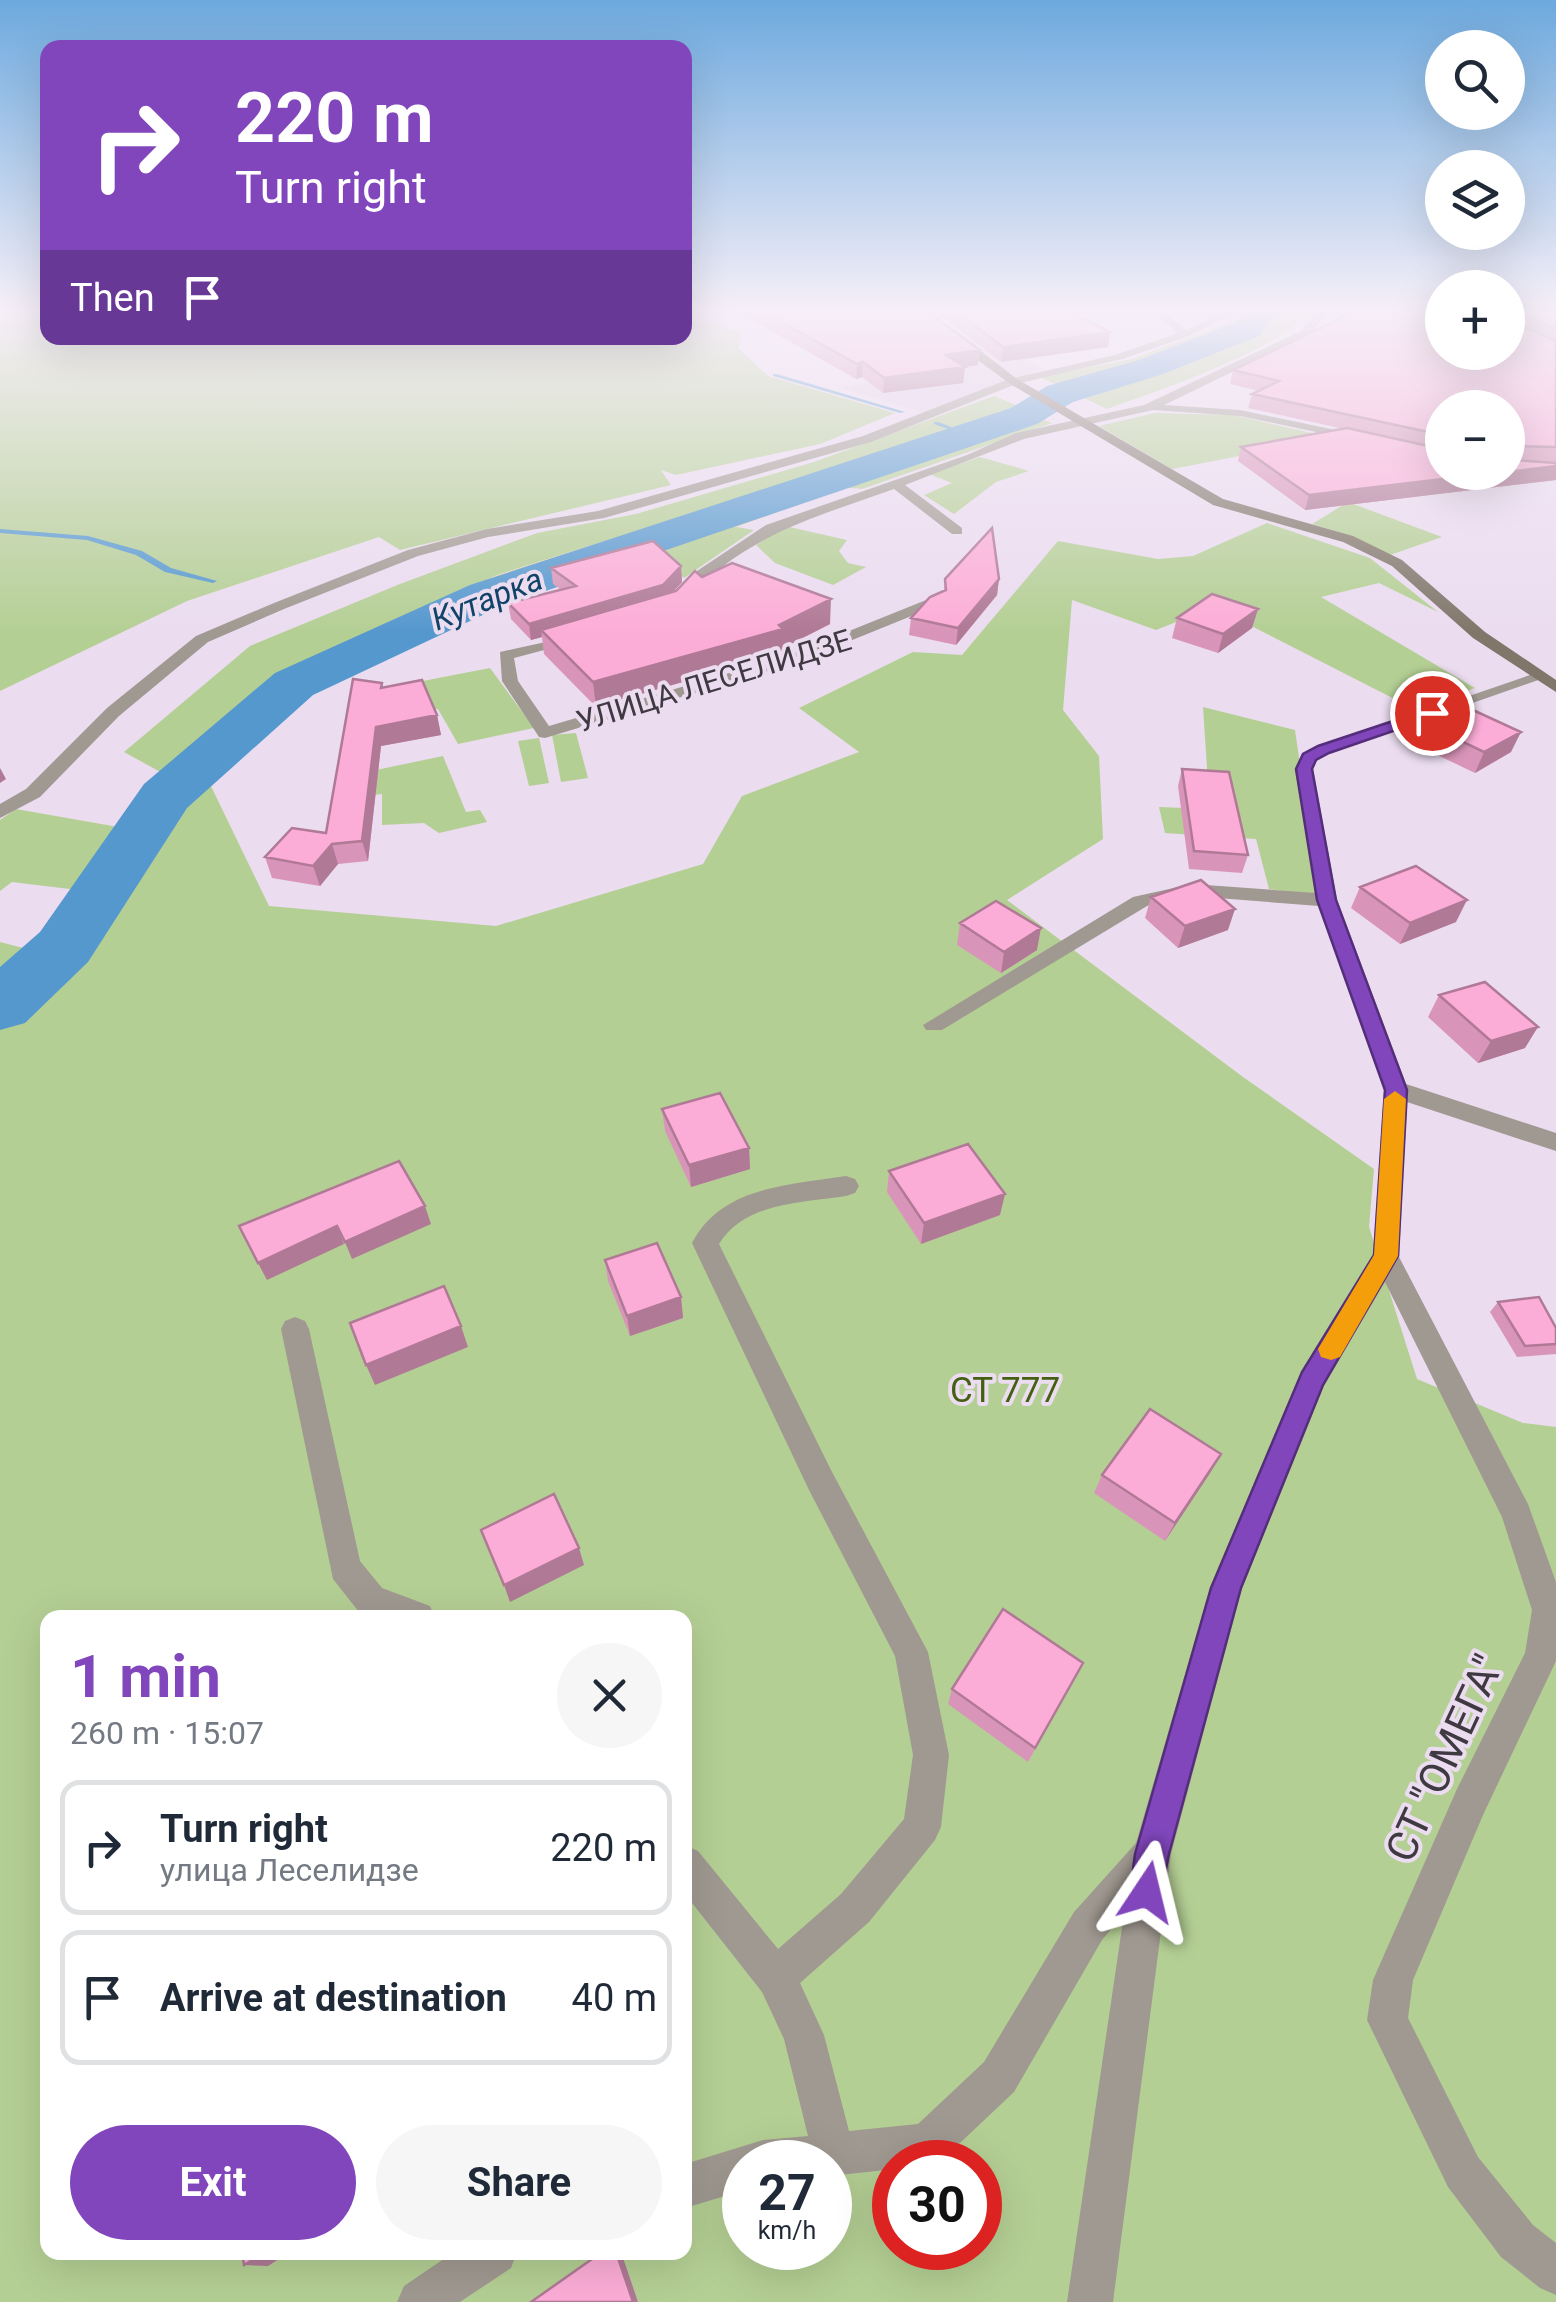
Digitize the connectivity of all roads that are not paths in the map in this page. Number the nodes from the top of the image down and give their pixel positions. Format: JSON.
{"nodes":[{"id":1,"x":922,"y":418,"type":"edge"},
{"id":2,"x":1079,"y":418,"type":"edge"},
{"id":3,"x":1265,"y":418,"type":"edge"},
{"id":4,"x":1075,"y":419,"type":"junction"},
{"id":5,"x":1372,"y":442,"type":"edge"},
{"id":6,"x":896,"y":484,"type":"junction"},
{"id":7,"x":957,"y":530,"type":"dead end"},
{"id":8,"x":936,"y":601,"type":"edge"},
{"id":9,"x":671,"y":608,"type":"edge"},
{"id":10,"x":585,"y":635,"type":"edge"},
{"id":11,"x":1548,"y":682,"type":"edge"},
{"id":12,"x":0,"y":812,"type":"edge"},
{"id":13,"x":1326,"y":900,"type":"junction"},
{"id":14,"x":934,"y":1025,"type":"dead end"},
{"id":15,"x":1396,"y":1090,"type":"junction"},
{"id":16,"x":1556,"y":1142,"type":"edge"},
{"id":17,"x":846,"y":1186,"type":"dead end"},
{"id":18,"x":1386,"y":1256,"type":"junction"},
{"id":19,"x":295,"y":1329,"type":"dead end"},
{"id":20,"x":398,"y":1610,"type":"edge"},
{"id":21,"x":1152,"y":1854,"type":"junction"},
{"id":22,"x":692,"y":1873,"type":"edge"},
{"id":23,"x":776,"y":1978,"type":"junction"},
{"id":24,"x":829,"y":2140,"type":"edge"},
{"id":25,"x":852,"y":2150,"type":"edge"},
{"id":26,"x":722,"y":2175,"type":"edge"},
{"id":27,"x":692,"y":2184,"type":"edge"},
{"id":28,"x":483,"y":2260,"type":"edge"},
{"id":29,"x":1556,"y":2272,"type":"edge"},
{"id":30,"x":420,"y":2302,"type":"edge"},
{"id":31,"x":1090,"y":2302,"type":"edge"}],
"edges":[{"from":1,"to":12,"type":"street"},
{"from":2,"to":4,"type":"street"},
{"from":3,"to":5,"type":"street"},
{"from":4,"to":6,"type":"street"},
{"from":4,"to":11,"type":"street"},
{"from":6,"to":7,"type":"street"},
{"from":6,"to":9,"type":"street"},
{"from":8,"to":10,"type":"street","name":"УЛИЦА ЛЕСЕЛИДЗЕ"},
{"from":11,"to":13,"type":"street"},
{"from":13,"to":14,"type":"street"},
{"from":13,"to":15,"type":"street"},
{"from":15,"to":16,"type":"street"},
{"from":15,"to":18,"type":"street"},
{"from":17,"to":23,"type":"street"},
{"from":18,"to":21,"type":"street"},
{"from":18,"to":29,"type":"street","name":"СТ \"ОМЕГА\""},
{"from":19,"to":20,"type":"street"},
{"from":21,"to":25,"type":"street"},
{"from":21,"to":31,"type":"street"},
{"from":22,"to":23,"type":"street"},
{"from":23,"to":24,"type":"street"},
{"from":26,"to":27,"type":"street"},
{"from":28,"to":30,"type":"street"}]}
